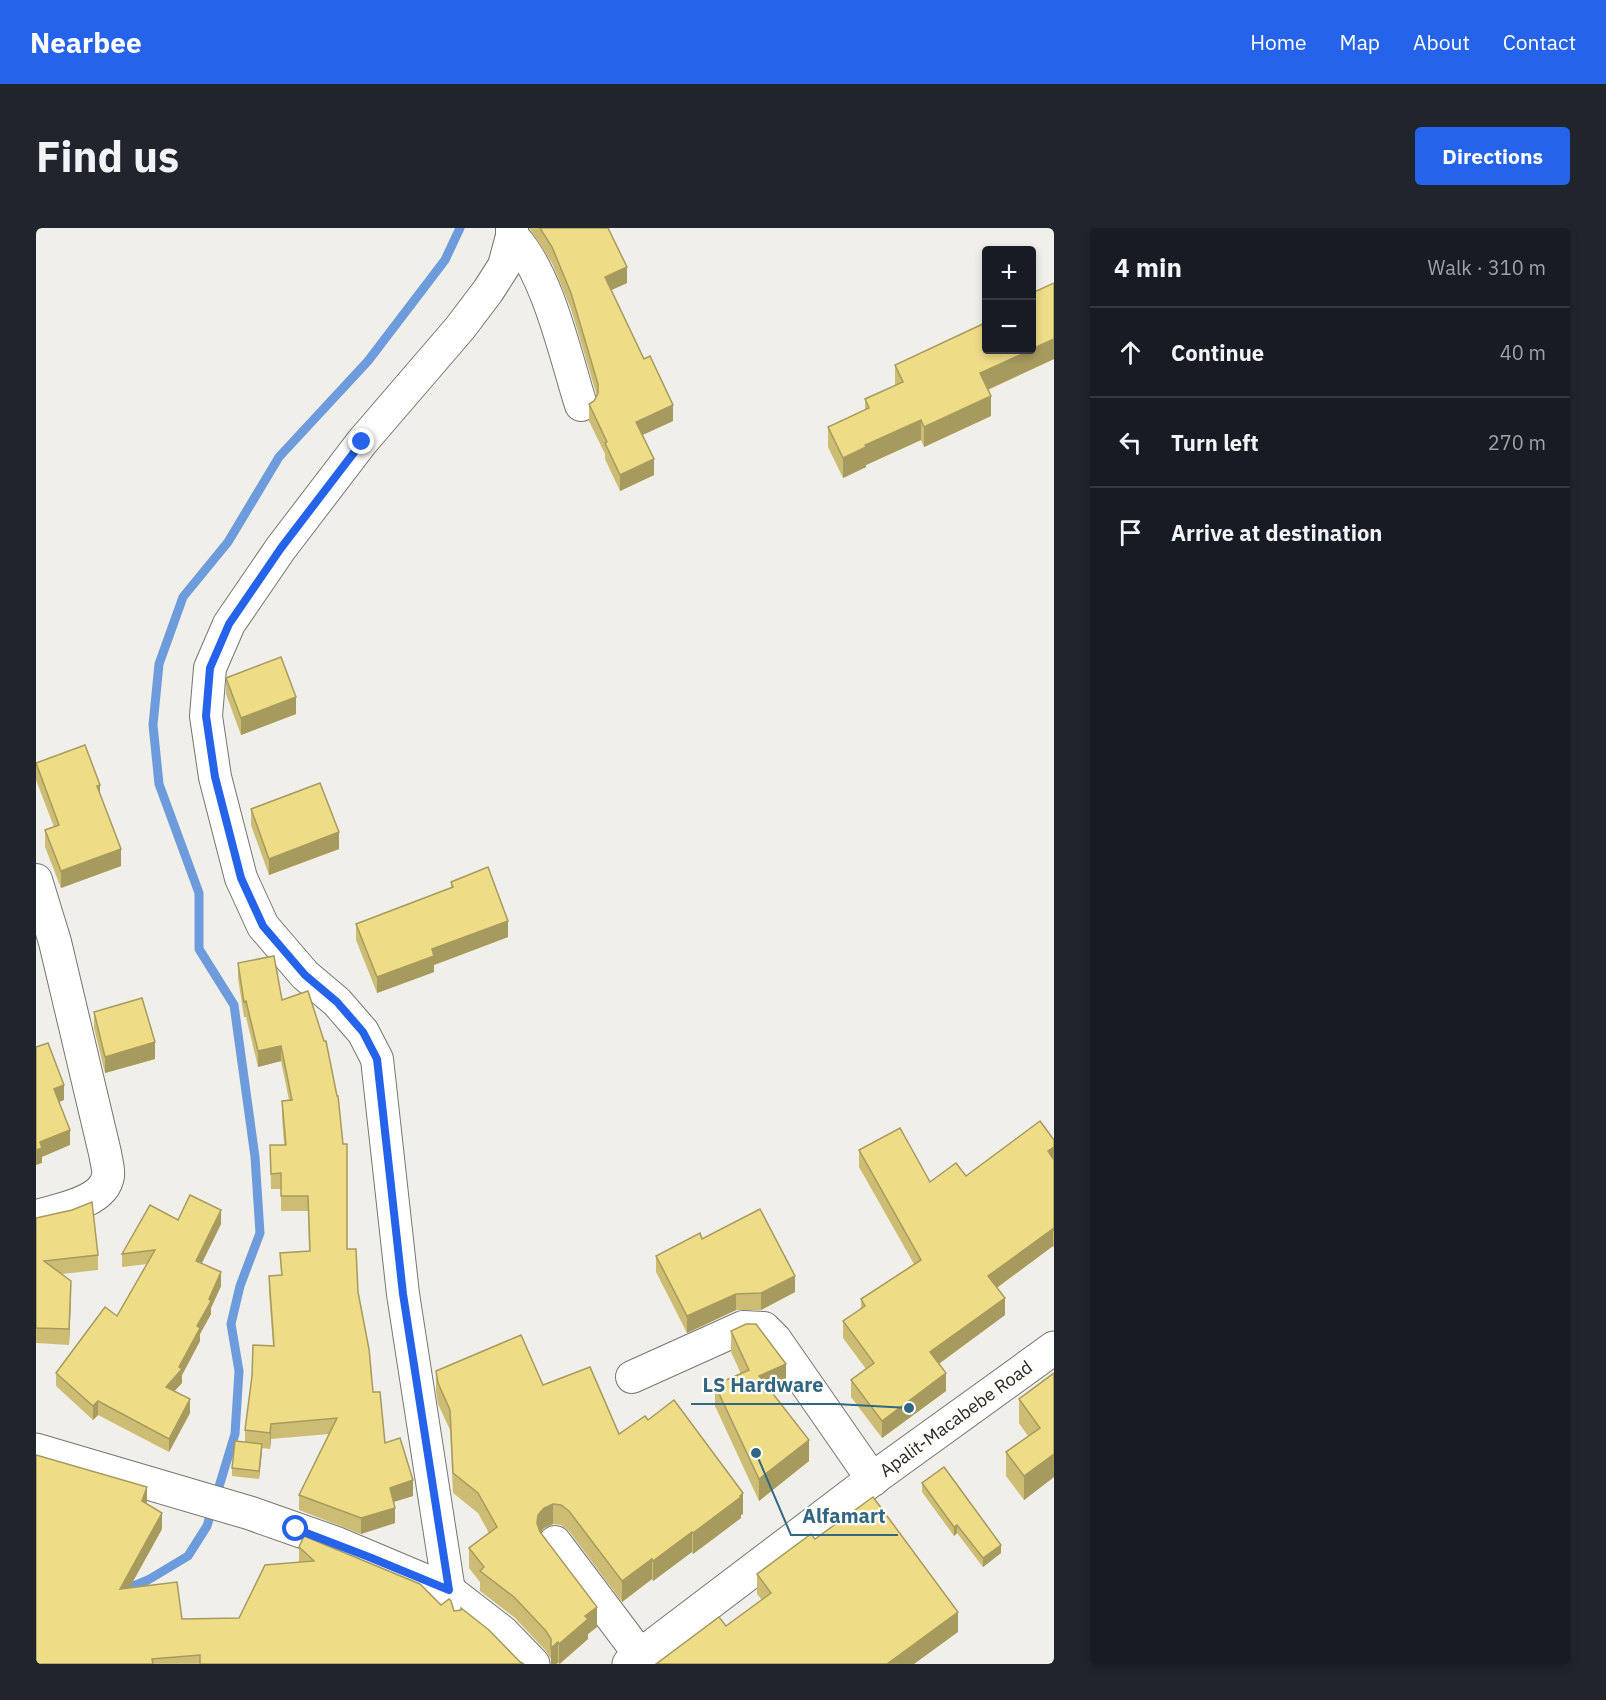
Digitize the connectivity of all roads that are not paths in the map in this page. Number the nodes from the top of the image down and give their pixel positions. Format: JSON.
{"nodes":[{"id":1,"x":512,"y":232,"type":"edge"},
{"id":2,"x":581,"y":405,"type":"dead end"},
{"id":3,"x":36,"y":880,"type":"edge"},
{"id":4,"x":36,"y":1216,"type":"edge"},
{"id":5,"x":1054,"y":1348,"type":"edge"},
{"id":6,"x":632,"y":1377,"type":"dead end"},
{"id":7,"x":36,"y":1450,"type":"edge"},
{"id":8,"x":873,"y":1480,"type":"junction"},
{"id":9,"x":555,"y":1542,"type":"dead end"},
{"id":10,"x":449,"y":1590,"type":"junction"},
{"id":11,"x":634,"y":1660,"type":"edge"},
{"id":12,"x":533,"y":1664,"type":"edge"}],
"edges":[{"from":1,"to":2,"type":"street"},
{"from":1,"to":10,"type":"street"},
{"from":3,"to":4,"type":"street"},
{"from":5,"to":8,"type":"main road","name":"Apalit-Macabebe Road"},
{"from":6,"to":8,"type":"street"},
{"from":7,"to":10,"type":"main road"},
{"from":8,"to":11,"type":"main road","name":"Apalit-Macabebe Road"},
{"from":9,"to":11,"type":"street"},
{"from":10,"to":12,"type":"main road"}]}
